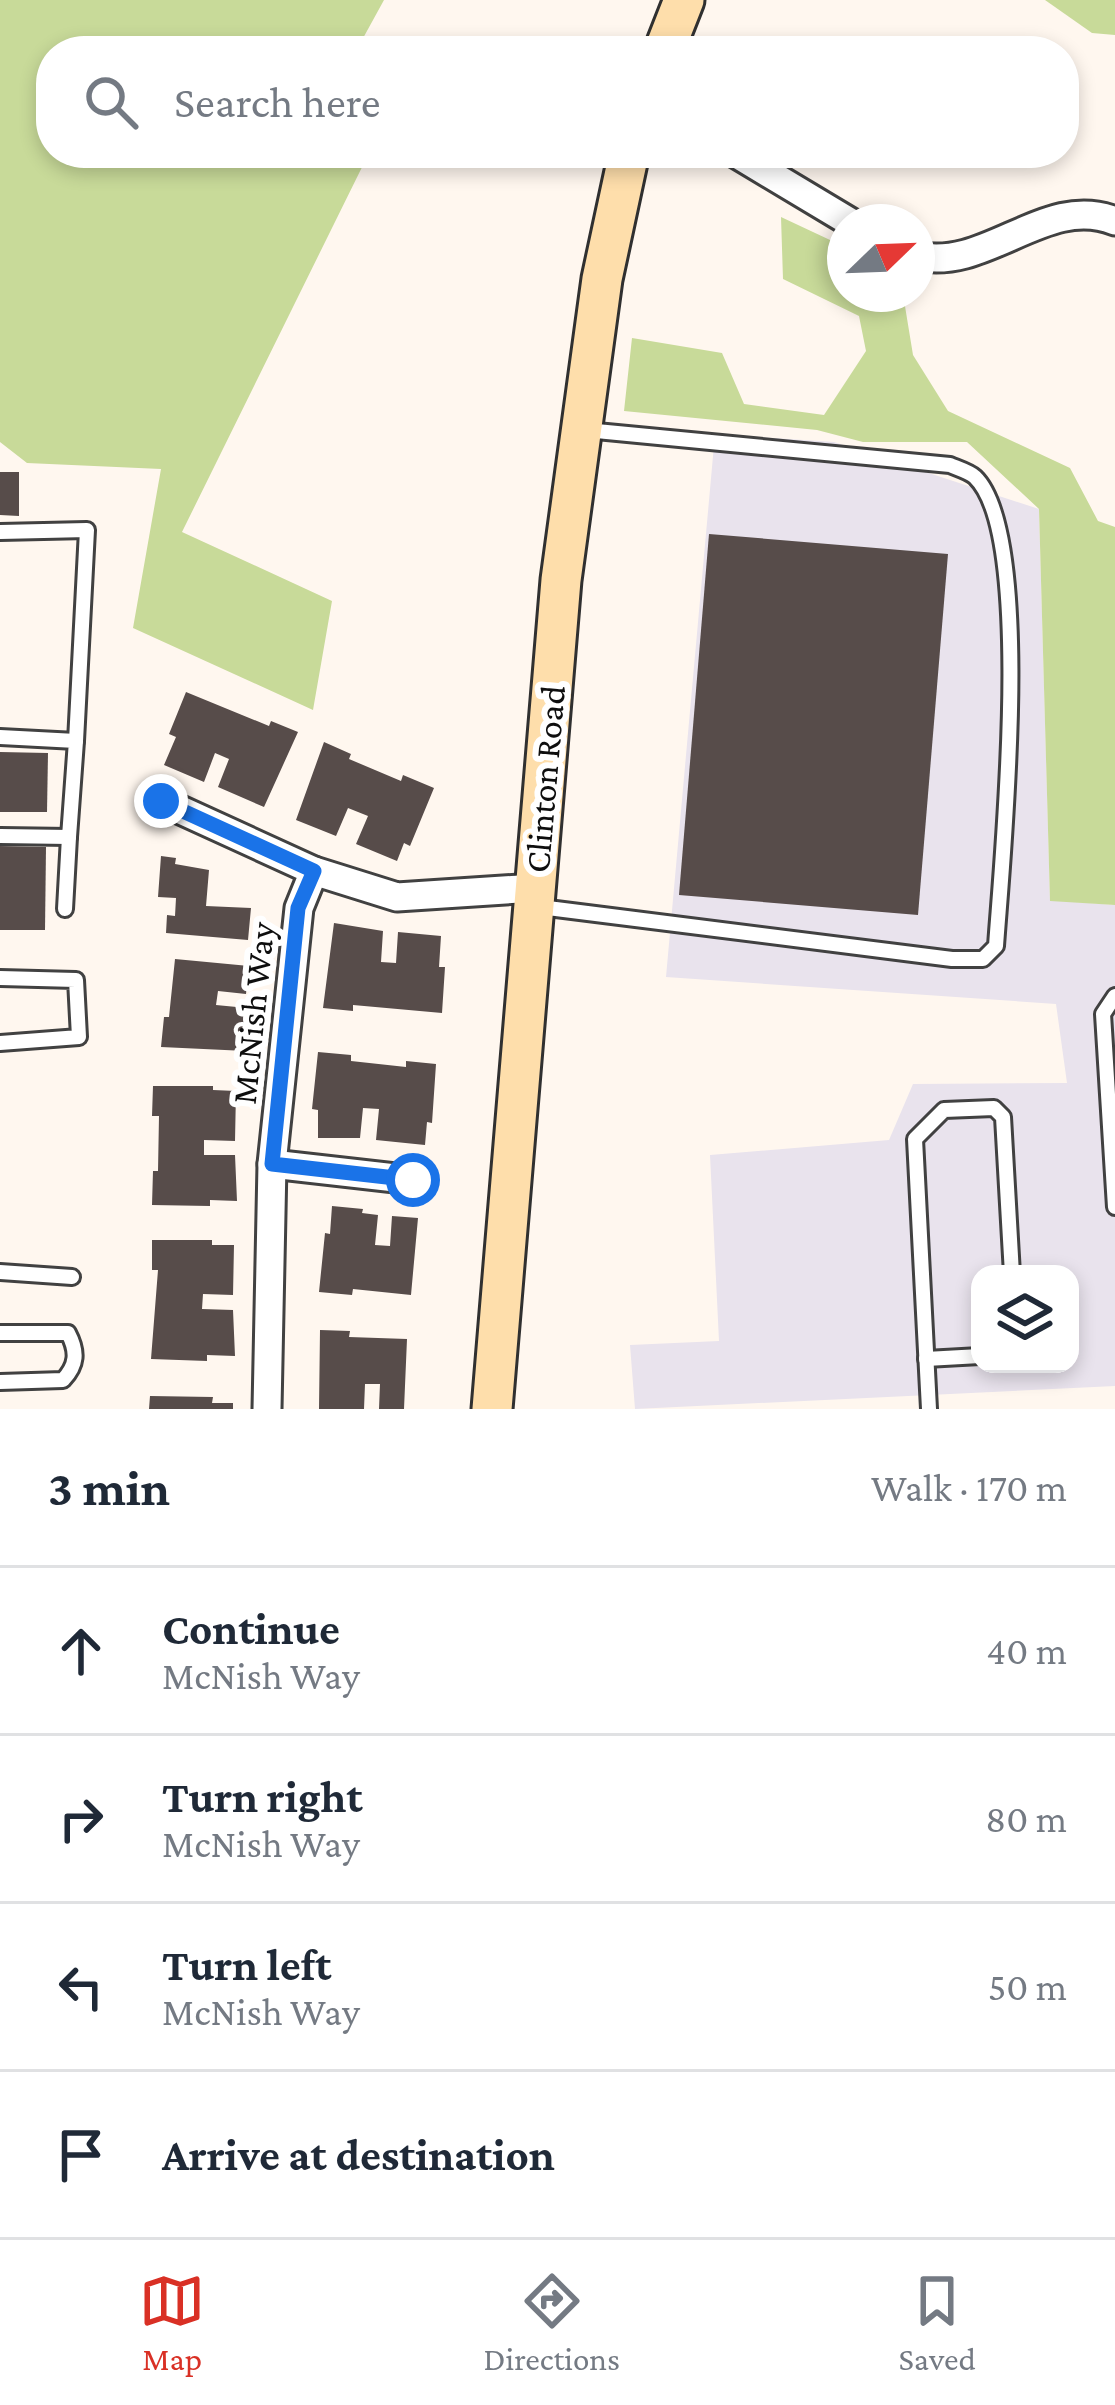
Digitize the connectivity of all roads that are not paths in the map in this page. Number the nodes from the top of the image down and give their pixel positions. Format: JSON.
{"nodes":[{"id":1,"x":684,"y":0,"type":"edge"},
{"id":2,"x":670,"y":36,"type":"edge"},
{"id":3,"x":626,"y":168,"type":"edge"},
{"id":4,"x":760,"y":168,"type":"edge"},
{"id":5,"x":827,"y":208,"type":"edge"},
{"id":6,"x":1115,"y":221,"type":"edge"},
{"id":7,"x":935,"y":257,"type":"edge"},
{"id":8,"x":581,"y":430,"type":"junction"},
{"id":9,"x":0,"y":532,"type":"edge"},
{"id":10,"x":0,"y":737,"type":"edge"},
{"id":11,"x":76,"y":741,"type":"junction"},
{"id":12,"x":161,"y":801,"type":"dead end"},
{"id":13,"x":0,"y":836,"type":"edge"},
{"id":14,"x":69,"y":837,"type":"junction"},
{"id":15,"x":314,"y":871,"type":"junction"},
{"id":16,"x":535,"y":897,"type":"junction"},
{"id":17,"x":65,"y":909,"type":"dead end"},
{"id":18,"x":0,"y":978,"type":"edge"},
{"id":19,"x":1115,"y":996,"type":"edge"},
{"id":20,"x":0,"y":1043,"type":"edge"},
{"id":21,"x":272,"y":1164,"type":"junction"},
{"id":22,"x":413,"y":1180,"type":"dead end"},
{"id":23,"x":1115,"y":1207,"type":"edge"},
{"id":24,"x":1011,"y":1265,"type":"edge"},
{"id":25,"x":0,"y":1272,"type":"edge"},
{"id":26,"x":72,"y":1277,"type":"dead end"},
{"id":27,"x":0,"y":1333,"type":"edge"},
{"id":28,"x":971,"y":1357,"type":"edge"},
{"id":29,"x":926,"y":1360,"type":"junction"},
{"id":30,"x":0,"y":1382,"type":"edge"},
{"id":31,"x":267,"y":1409,"type":"edge"},
{"id":32,"x":492,"y":1409,"type":"edge"},
{"id":33,"x":929,"y":1409,"type":"edge"}],
"edges":[{"from":1,"to":2,"type":"street"},
{"from":3,"to":8,"type":"street","name":"Clinton Road"},
{"from":4,"to":5,"type":"street"},
{"from":6,"to":7,"type":"street"},
{"from":8,"to":16,"type":"street","name":"Clinton Road"},
{"from":8,"to":16,"type":"lane"},
{"from":9,"to":11,"type":"lane"},
{"from":10,"to":11,"type":"lane"},
{"from":11,"to":14,"type":"lane"},
{"from":12,"to":15,"type":"street"},
{"from":13,"to":14,"type":"lane"},
{"from":14,"to":17,"type":"lane"},
{"from":15,"to":16,"type":"street"},
{"from":15,"to":21,"type":"street","name":"McNish Way"},
{"from":16,"to":32,"type":"street","name":"Clinton Road"},
{"from":18,"to":20,"type":"lane"},
{"from":19,"to":23,"type":"lane"},
{"from":21,"to":22,"type":"street"},
{"from":21,"to":31,"type":"street","name":"McNish Way"},
{"from":24,"to":29,"type":"lane"},
{"from":25,"to":26,"type":"lane"},
{"from":27,"to":30,"type":"lane"},
{"from":28,"to":29,"type":"lane"},
{"from":29,"to":33,"type":"lane"}]}
